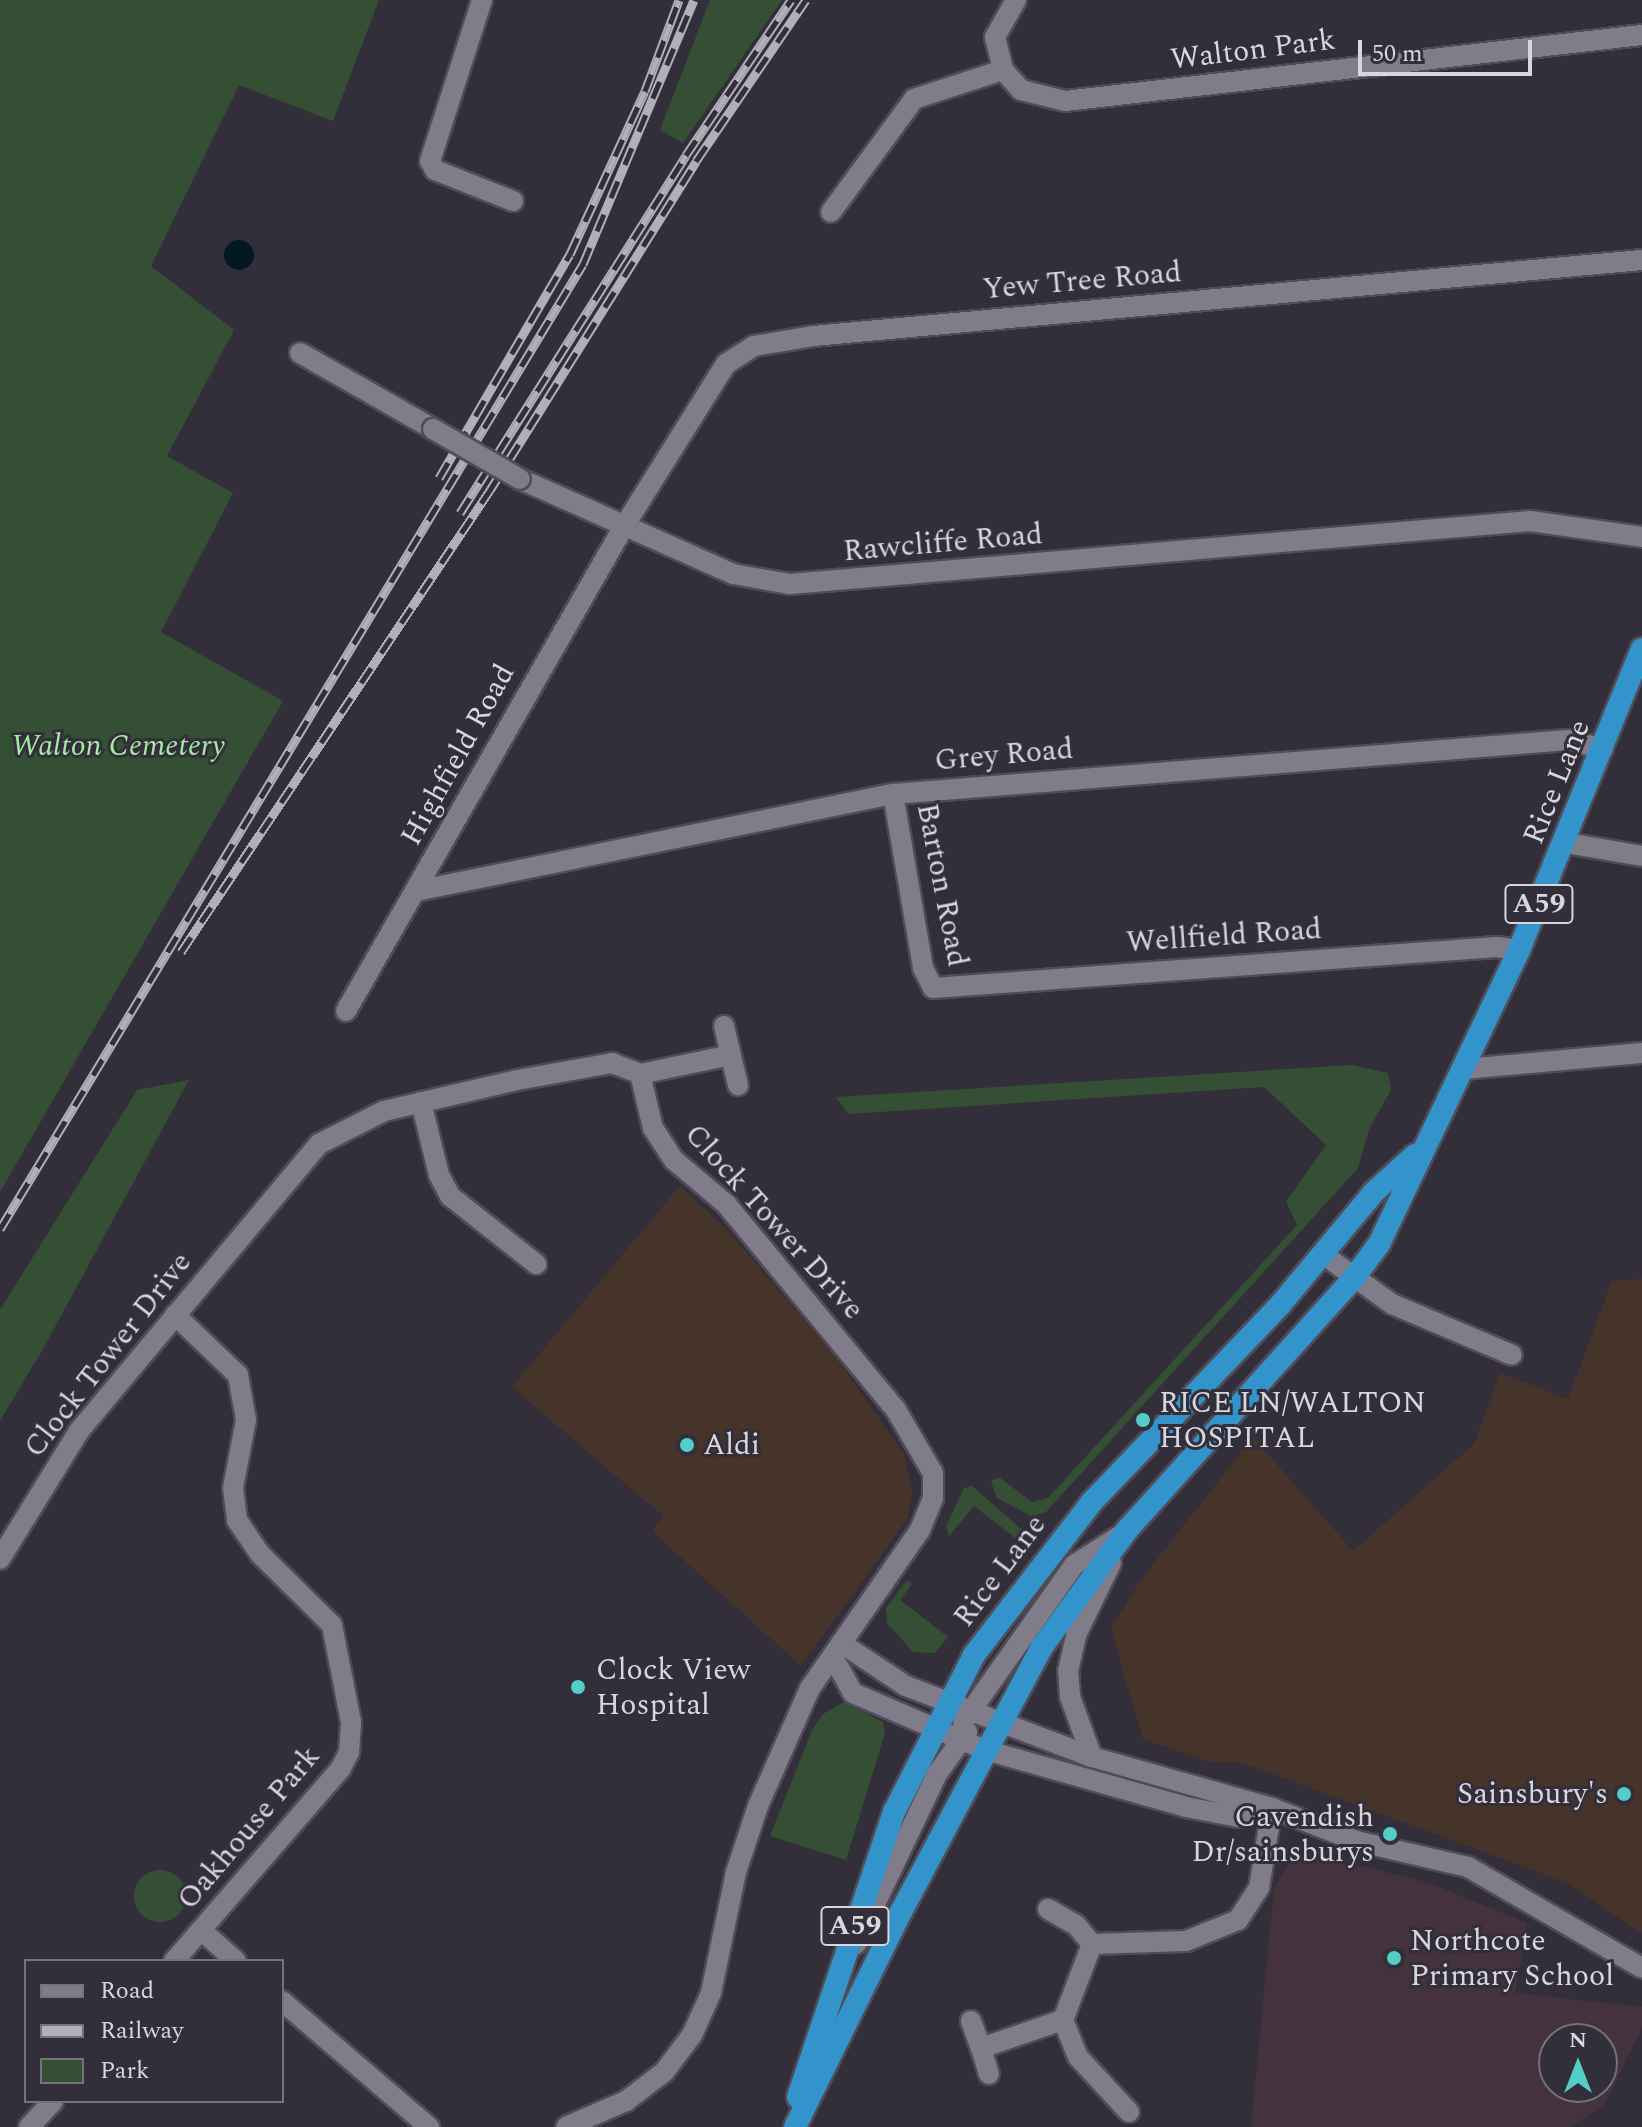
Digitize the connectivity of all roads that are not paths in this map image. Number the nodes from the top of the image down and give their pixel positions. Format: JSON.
{"nodes":[{"id":1,"x":482,"y":0,"type":"edge"},
{"id":2,"x":1016,"y":0,"type":"edge"},
{"id":3,"x":1642,"y":35,"type":"edge"},
{"id":4,"x":1003,"y":70,"type":"junction"},
{"id":5,"x":513,"y":201,"type":"dead end"},
{"id":6,"x":831,"y":212,"type":"dead end"},
{"id":7,"x":1642,"y":260,"type":"edge"},
{"id":8,"x":300,"y":353,"type":"dead end"},
{"id":9,"x":623,"y":528,"type":"junction"},
{"id":10,"x":1642,"y":537,"type":"edge"},
{"id":11,"x":1642,"y":649,"type":"edge"},
{"id":12,"x":1632,"y":698,"type":"edge"},
{"id":13,"x":1603,"y":749,"type":"junction"},
{"id":14,"x":893,"y":794,"type":"junction"},
{"id":15,"x":1567,"y":843,"type":"junction"},
{"id":16,"x":1642,"y":856,"type":"edge"},
{"id":17,"x":416,"y":891,"type":"junction"},
{"id":18,"x":1519,"y":950,"type":"junction"},
{"id":19,"x":933,"y":988,"type":"joint"},
{"id":20,"x":346,"y":1011,"type":"dead end"},
{"id":21,"x":724,"y":1026,"type":"dead end"},
{"id":22,"x":1642,"y":1053,"type":"edge"},
{"id":23,"x":731,"y":1055,"type":"junction"},
{"id":24,"x":1465,"y":1069,"type":"junction"},
{"id":25,"x":640,"y":1074,"type":"junction"},
{"id":26,"x":738,"y":1085,"type":"dead end"},
{"id":27,"x":421,"y":1102,"type":"junction"},
{"id":28,"x":1419,"y":1151,"type":"junction"},
{"id":29,"x":1324,"y":1255,"type":"junction"},
{"id":30,"x":536,"y":1264,"type":"dead end"},
{"id":31,"x":1353,"y":1279,"type":"junction"},
{"id":32,"x":175,"y":1315,"type":"junction"},
{"id":33,"x":1512,"y":1355,"type":"dead end"},
{"id":34,"x":1127,"y":1530,"type":"junction"},
{"id":35,"x":0,"y":1559,"type":"edge"},
{"id":36,"x":837,"y":1650,"type":"junction"},
{"id":37,"x":946,"y":1703,"type":"junction"},
{"id":38,"x":973,"y":1713,"type":"junction"},
{"id":39,"x":1000,"y":1723,"type":"junction"},
{"id":40,"x":932,"y":1730,"type":"junction"},
{"id":41,"x":959,"y":1740,"type":"junction"},
{"id":42,"x":985,"y":1750,"type":"junction"},
{"id":43,"x":1092,"y":1757,"type":"junction"},
{"id":44,"x":1272,"y":1808,"type":"junction"},
{"id":45,"x":1048,"y":1909,"type":"dead end"},
{"id":46,"x":202,"y":1931,"type":"junction"},
{"id":47,"x":1092,"y":1944,"type":"junction"},
{"id":48,"x":176,"y":1959,"type":"edge"},
{"id":49,"x":234,"y":1959,"type":"edge"},
{"id":50,"x":1642,"y":1968,"type":"edge"},
{"id":51,"x":837,"y":1979,"type":"junction"},
{"id":52,"x":284,"y":2003,"type":"edge"},
{"id":53,"x":1063,"y":2020,"type":"junction"},
{"id":54,"x":971,"y":2021,"type":"dead end"},
{"id":55,"x":981,"y":2048,"type":"junction"},
{"id":56,"x":989,"y":2074,"type":"dead end"},
{"id":57,"x":52,"y":2103,"type":"edge"},
{"id":58,"x":1129,"y":2112,"type":"dead end"},
{"id":59,"x":38,"y":2124,"type":"edge"},
{"id":60,"x":429,"y":2127,"type":"edge"},
{"id":61,"x":566,"y":2127,"type":"edge"},
{"id":62,"x":792,"y":2127,"type":"edge"}],
"edges":[{"from":1,"to":5,"type":"street"},
{"from":2,"to":4,"type":"street"},
{"from":3,"to":4,"type":"street","name":"Walton Park"},
{"from":4,"to":6,"type":"street"},
{"from":7,"to":9,"type":"street","name":"Yew Tree Road"},
{"from":8,"to":9,"type":"street","name":"Rawcliffe Road","bridge":true},
{"from":9,"to":10,"type":"street","name":"Rawcliffe Road"},
{"from":9,"to":17,"type":"street","name":"Highfield Road"},
{"from":11,"to":12,"type":"highway","name":"Rice Lane","number":"A59"},
{"from":12,"to":13,"type":"highway","name":"Rice Lane","number":"A59"},
{"from":13,"to":14,"type":"street","name":"Grey Road"},
{"from":13,"to":15,"type":"highway","name":"Rice Lane","number":"A59"},
{"from":14,"to":17,"type":"street","name":"Grey Road"},
{"from":14,"to":19,"type":"street","name":"Barton Road"},
{"from":15,"to":16,"type":"street"},
{"from":15,"to":18,"type":"highway","name":"Rice Lane","number":"A59"},
{"from":17,"to":20,"type":"street","name":"Highfield Road"},
{"from":18,"to":19,"type":"street","name":"Wellfield Road"},
{"from":18,"to":24,"type":"highway","name":"Rice Lane","number":"A59"},
{"from":21,"to":23,"type":"street"},
{"from":22,"to":24,"type":"street"},
{"from":23,"to":25,"type":"street"},
{"from":23,"to":26,"type":"street"},
{"from":24,"to":28,"type":"highway","name":"Rice Lane","number":"A59"},
{"from":25,"to":27,"type":"street","name":"Clock Tower Drive"},
{"from":25,"to":36,"type":"street","name":"Clock Tower Drive"},
{"from":27,"to":30,"type":"street"},
{"from":27,"to":32,"type":"street","name":"Clock Tower Drive"},
{"from":28,"to":29,"type":"highway","name":"Rice Lane","number":"A59"},
{"from":28,"to":31,"type":"highway","name":"Rice Lane","number":"A59"},
{"from":29,"to":31,"type":"street"},
{"from":29,"to":37,"type":"highway","name":"Rice Lane","number":"A59"},
{"from":31,"to":33,"type":"street"},
{"from":31,"to":34,"type":"highway","name":"Rice Lane","number":"A59"},
{"from":32,"to":35,"type":"street","name":"Clock Tower Drive"},
{"from":32,"to":46,"type":"street","name":"Oakhouse Park"},
{"from":34,"to":38,"type":"street"},
{"from":34,"to":39,"type":"highway","name":"Rice Lane","number":"A59"},
{"from":34,"to":43,"type":"street"},
{"from":36,"to":37,"type":"street"},
{"from":36,"to":40,"type":"street"},
{"from":36,"to":61,"type":"street","name":"Clock Tower Drive"},
{"from":37,"to":38,"type":"street"},
{"from":37,"to":40,"type":"highway","name":"Rice Lane","number":"A59"},
{"from":38,"to":39,"type":"street"},
{"from":38,"to":40,"type":"street"},
{"from":39,"to":41,"type":"street"},
{"from":39,"to":42,"type":"highway","name":"Rice Lane","number":"A59"},
{"from":39,"to":43,"type":"street"},
{"from":40,"to":41,"type":"street"},
{"from":40,"to":51,"type":"highway","name":"Rice Lane","number":"A59"},
{"from":41,"to":42,"type":"street"},
{"from":41,"to":51,"type":"street"},
{"from":42,"to":44,"type":"street"},
{"from":42,"to":62,"type":"highway","name":"Rice Lane","number":"A59"},
{"from":43,"to":44,"type":"street"},
{"from":44,"to":47,"type":"street"},
{"from":44,"to":50,"type":"street"},
{"from":45,"to":47,"type":"street"},
{"from":46,"to":48,"type":"street","name":"Oakhouse Park"},
{"from":46,"to":49,"type":"street"},
{"from":47,"to":53,"type":"street"},
{"from":51,"to":62,"type":"highway","name":"Rice Lane","number":"A59"},
{"from":52,"to":60,"type":"street"},
{"from":53,"to":55,"type":"street"},
{"from":53,"to":58,"type":"street"},
{"from":54,"to":55,"type":"street"},
{"from":55,"to":56,"type":"street"},
{"from":57,"to":59,"type":"street"}]}
